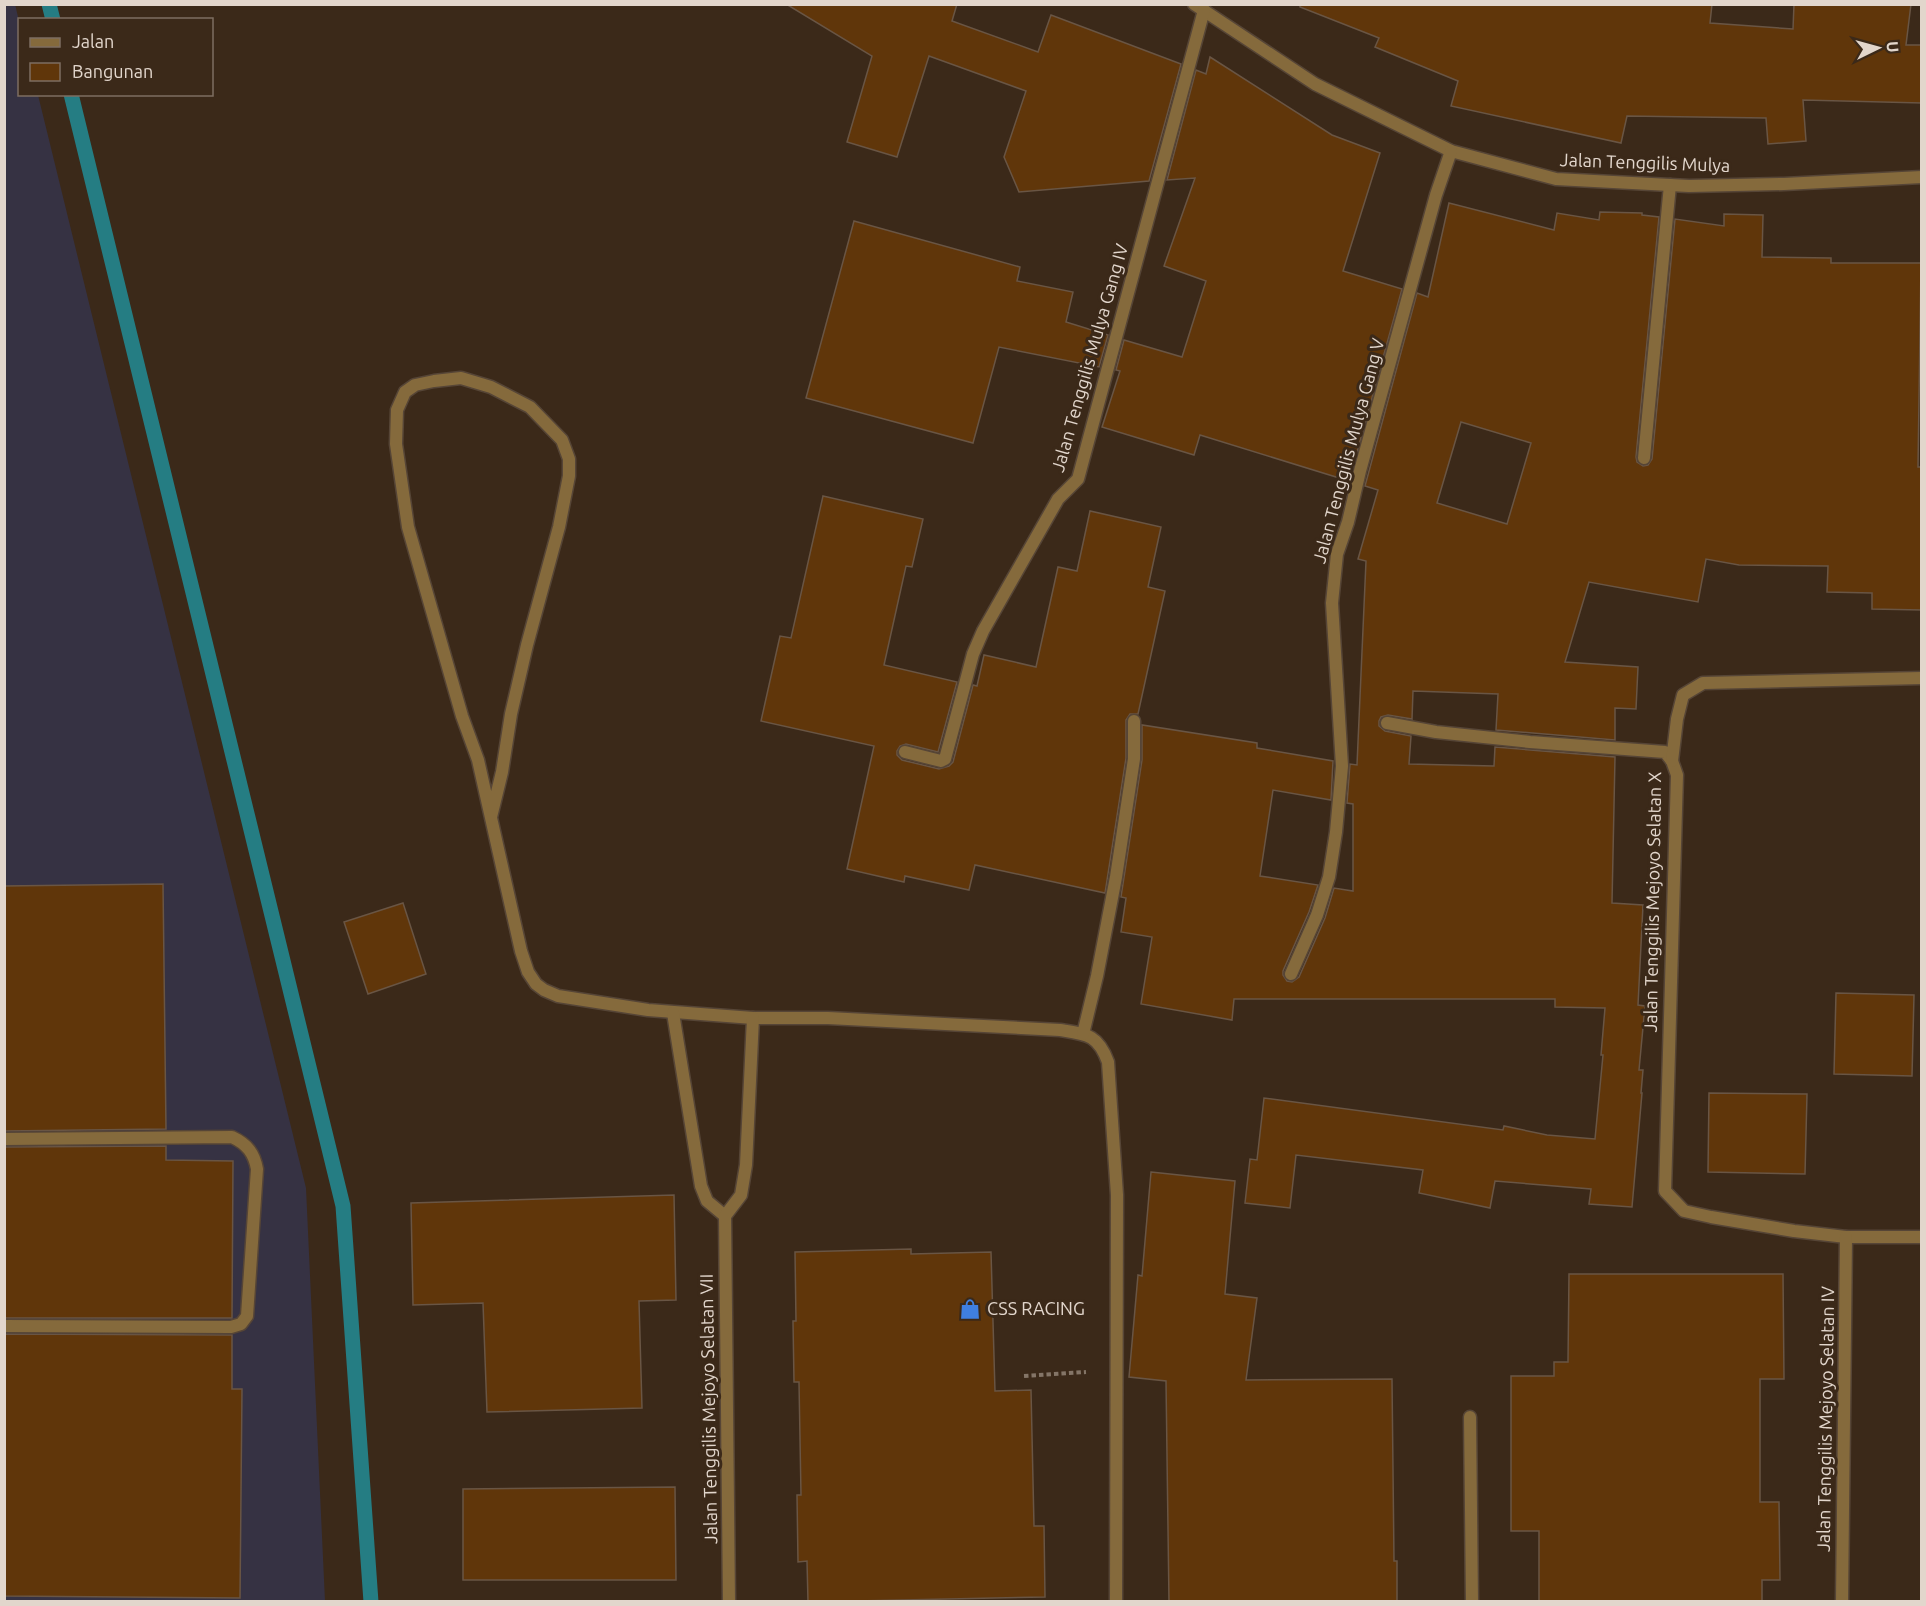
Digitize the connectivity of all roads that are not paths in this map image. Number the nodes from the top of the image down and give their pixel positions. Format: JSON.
{"nodes":[{"id":1,"x":1199,"y":7,"type":"edge"},
{"id":2,"x":1451,"y":151,"type":"junction"},
{"id":3,"x":1922,"y":177,"type":"edge"},
{"id":4,"x":1671,"y":185,"type":"junction"},
{"id":5,"x":1644,"y":458,"type":"dead end"},
{"id":6,"x":1922,"y":678,"type":"edge"},
{"id":7,"x":1134,"y":721,"type":"dead end"},
{"id":8,"x":1387,"y":723,"type":"dead end"},
{"id":9,"x":905,"y":752,"type":"dead end"},
{"id":10,"x":1672,"y":761,"type":"junction"},
{"id":11,"x":491,"y":817,"type":"junction"},
{"id":12,"x":1291,"y":974,"type":"dead end"},
{"id":13,"x":673,"y":1013,"type":"junction"},
{"id":14,"x":753,"y":1018,"type":"junction"},
{"id":15,"x":1083,"y":1034,"type":"junction"},
{"id":16,"x":4,"y":1139,"type":"edge"},
{"id":17,"x":725,"y":1216,"type":"junction"},
{"id":18,"x":1846,"y":1237,"type":"junction"},
{"id":19,"x":1922,"y":1237,"type":"edge"},
{"id":20,"x":4,"y":1326,"type":"edge"},
{"id":21,"x":1470,"y":1417,"type":"dead end"},
{"id":22,"x":729,"y":1602,"type":"edge"},
{"id":23,"x":1116,"y":1602,"type":"edge"},
{"id":24,"x":1472,"y":1602,"type":"edge"},
{"id":25,"x":1842,"y":1602,"type":"edge"}],
"edges":[{"from":1,"to":2,"type":"street","name":"Jalan Tenggilis Mulya"},
{"from":1,"to":9,"type":"street","name":"Jalan Tenggilis Mulya Gang IV"},
{"from":2,"to":4,"type":"street","name":"Jalan Tenggilis Mulya"},
{"from":2,"to":12,"type":"street","name":"Jalan Tenggilis Mulya Gang V"},
{"from":3,"to":4,"type":"street","name":"Jalan Tenggilis Mulya"},
{"from":4,"to":5,"type":"street"},
{"from":6,"to":10,"type":"street"},
{"from":7,"to":15,"type":"street"},
{"from":8,"to":10,"type":"street","name":"Jalan Tenggilis Mejoyo Selatan X"},
{"from":10,"to":18,"type":"street","name":"Jalan Tenggilis Mejoyo Selatan X"},
{"from":11,"to":11,"type":"street"},
{"from":11,"to":13,"type":"street"},
{"from":13,"to":14,"type":"street"},
{"from":13,"to":17,"type":"street"},
{"from":14,"to":15,"type":"street"},
{"from":14,"to":17,"type":"street"},
{"from":15,"to":23,"type":"street"},
{"from":16,"to":20,"type":"street"},
{"from":17,"to":22,"type":"street","name":"Jalan Tenggilis Mejoyo Selatan VII"},
{"from":18,"to":19,"type":"street"},
{"from":18,"to":25,"type":"street","name":"Jalan Tenggilis Mejoyo Selatan IV"},
{"from":21,"to":24,"type":"street"}]}
